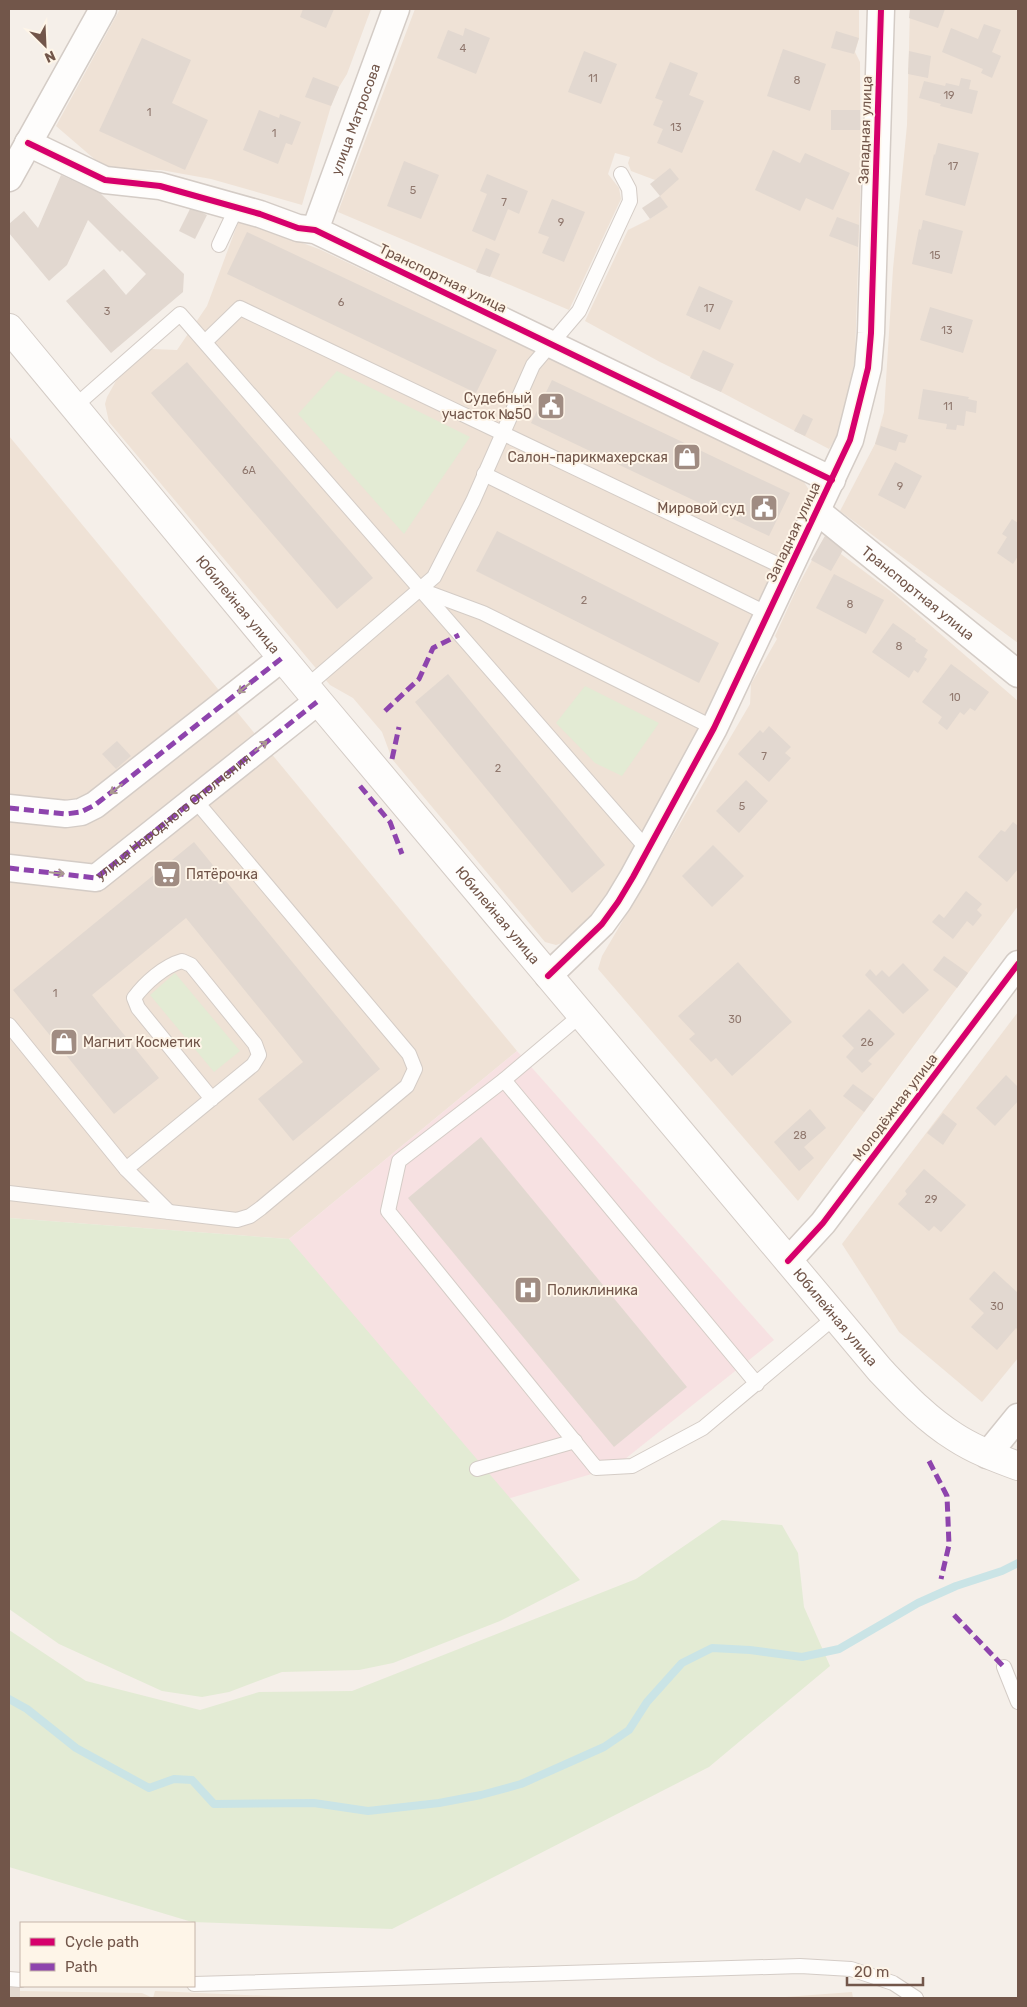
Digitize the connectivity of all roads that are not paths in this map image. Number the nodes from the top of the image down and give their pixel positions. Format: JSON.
{"nodes":[{"id":1,"x":103,"y":9,"type":"edge"},
{"id":2,"x":396,"y":9,"type":"edge"},
{"id":3,"x":881,"y":9,"type":"edge"},
{"id":4,"x":28,"y":143,"type":"junction"},
{"id":5,"x":621,"y":174,"type":"dead end"},
{"id":6,"x":9,"y":178,"type":"edge"},
{"id":7,"x":236,"y":207,"type":"junction"},
{"id":8,"x":316,"y":230,"type":"junction"},
{"id":9,"x":219,"y":245,"type":"dead end"},
{"id":10,"x":9,"y":328,"type":"edge"},
{"id":11,"x":206,"y":341,"type":"junction"},
{"id":12,"x":550,"y":344,"type":"junction"},
{"id":13,"x":74,"y":407,"type":"junction"},
{"id":14,"x":503,"y":433,"type":"junction"},
{"id":15,"x":484,"y":474,"type":"junction"},
{"id":16,"x":832,"y":480,"type":"junction"},
{"id":17,"x":817,"y":511,"type":"junction"},
{"id":18,"x":790,"y":570,"type":"junction"},
{"id":19,"x":420,"y":590,"type":"junction"},
{"id":20,"x":768,"y":614,"type":"junction"},
{"id":21,"x":282,"y":658,"type":"junction"},
{"id":22,"x":1018,"y":674,"type":"edge"},
{"id":23,"x":312,"y":694,"type":"junction"},
{"id":24,"x":714,"y":728,"type":"junction"},
{"id":25,"x":195,"y":800,"type":"junction"},
{"id":26,"x":9,"y":808,"type":"edge"},
{"id":27,"x":648,"y":850,"type":"junction"},
{"id":28,"x":9,"y":868,"type":"edge"},
{"id":29,"x":1018,"y":964,"type":"edge"},
{"id":30,"x":548,"y":976,"type":"junction"},
{"id":31,"x":581,"y":1015,"type":"junction"},
{"id":32,"x":9,"y":1025,"type":"edge"},
{"id":33,"x":504,"y":1080,"type":"junction"},
{"id":34,"x":212,"y":1099,"type":"junction"},
{"id":35,"x":126,"y":1169,"type":"junction"},
{"id":36,"x":9,"y":1193,"type":"edge"},
{"id":37,"x":169,"y":1212,"type":"junction"},
{"id":38,"x":788,"y":1261,"type":"junction"},
{"id":39,"x":835,"y":1317,"type":"junction"},
{"id":40,"x":756,"y":1384,"type":"junction"},
{"id":41,"x":1018,"y":1417,"type":"edge"},
{"id":42,"x":575,"y":1441,"type":"junction"},
{"id":43,"x":987,"y":1454,"type":"junction"},
{"id":44,"x":1018,"y":1466,"type":"edge"},
{"id":45,"x":477,"y":1470,"type":"dead end"},
{"id":46,"x":1004,"y":1667,"type":"dead end"},
{"id":47,"x":1018,"y":1702,"type":"edge"},
{"id":48,"x":195,"y":1984,"type":"edge"},
{"id":49,"x":916,"y":1998,"type":"edge"}],
"edges":[{"from":1,"to":4,"type":"street"},
{"from":2,"to":8,"type":"street","name":"улица Матросова"},
{"from":3,"to":16,"type":"street","name":"Западная улица"},
{"from":4,"to":6,"type":"street"},
{"from":4,"to":7,"type":"street","name":"Транспортная улица"},
{"from":5,"to":12,"type":"lane"},
{"from":7,"to":8,"type":"street","name":"Транспортная улица"},
{"from":7,"to":9,"type":"lane"},
{"from":8,"to":12,"type":"street","name":"Транспортная улица"},
{"from":10,"to":13,"type":"main road","name":"Юбилейная улица"},
{"from":11,"to":13,"type":"lane"},
{"from":11,"to":14,"type":"lane"},
{"from":11,"to":19,"type":"lane"},
{"from":12,"to":14,"type":"lane"},
{"from":12,"to":16,"type":"street","name":"Транспортная улица"},
{"from":13,"to":21,"type":"main road","name":"Юбилейная улица"},
{"from":14,"to":15,"type":"lane"},
{"from":14,"to":18,"type":"lane"},
{"from":15,"to":19,"type":"lane"},
{"from":15,"to":20,"type":"lane"},
{"from":16,"to":17,"type":"street","name":"Западная улица"},
{"from":17,"to":18,"type":"street","name":"Западная улица"},
{"from":17,"to":22,"type":"street","name":"Транспортная улица"},
{"from":18,"to":20,"type":"street","name":"Западная улица"},
{"from":19,"to":23,"type":"lane"},
{"from":19,"to":24,"type":"lane"},
{"from":19,"to":27,"type":"lane"},
{"from":20,"to":24,"type":"street","name":"Западная улица"},
{"from":21,"to":23,"type":"main road","name":"Юбилейная улица"},
{"from":21,"to":26,"type":"street","one_way":true},
{"from":25,"to":23,"type":"street","name":"улица Народного Ополчения","one_way":true},
{"from":23,"to":30,"type":"main road","name":"Юбилейная улица"},
{"from":24,"to":27,"type":"street","name":"Западная улица"},
{"from":28,"to":25,"type":"street","name":"улица Народного Ополчения","one_way":true},
{"from":25,"to":37,"type":"lane"},
{"from":27,"to":30,"type":"street","name":"Западная улица"},
{"from":29,"to":38,"type":"street","name":"Молодёжная улица"},
{"from":30,"to":31,"type":"main road","name":"Юбилейная улица"},
{"from":31,"to":33,"type":"lane"},
{"from":31,"to":38,"type":"main road","name":"Юбилейная улица"},
{"from":32,"to":35,"type":"lane"},
{"from":33,"to":40,"type":"lane"},
{"from":33,"to":42,"type":"lane"},
{"from":34,"to":34,"type":"lane"},
{"from":34,"to":35,"type":"lane"},
{"from":35,"to":37,"type":"lane"},
{"from":36,"to":37,"type":"lane"},
{"from":38,"to":39,"type":"main road","name":"Юбилейная улица"},
{"from":39,"to":40,"type":"lane"},
{"from":39,"to":43,"type":"main road","name":"Юбилейная улица"},
{"from":40,"to":42,"type":"lane"},
{"from":41,"to":43,"type":"street"},
{"from":42,"to":45,"type":"lane"},
{"from":43,"to":44,"type":"main road","name":"Юбилейная улица"},
{"from":46,"to":47,"type":"lane"},
{"from":48,"to":49,"type":"lane"}]}
